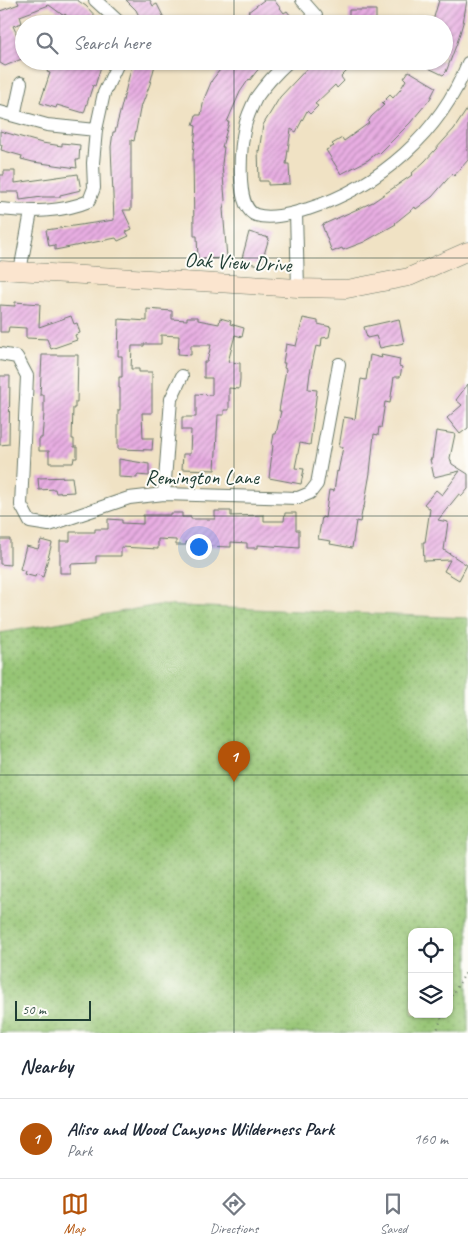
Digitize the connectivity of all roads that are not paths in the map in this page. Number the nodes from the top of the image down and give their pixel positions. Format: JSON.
{"nodes":[{"id":1,"x":95,"y":0,"type":"edge"},
{"id":2,"x":302,"y":0,"type":"edge"},
{"id":3,"x":111,"y":15,"type":"edge"},
{"id":4,"x":315,"y":15,"type":"edge"},
{"id":5,"x":468,"y":63,"type":"edge"},
{"id":6,"x":115,"y":70,"type":"edge"},
{"id":7,"x":279,"y":70,"type":"edge"},
{"id":8,"x":21,"y":83,"type":"dead end"},
{"id":9,"x":0,"y":112,"type":"edge"},
{"id":10,"x":14,"y":116,"type":"junction"},
{"id":11,"x":96,"y":130,"type":"junction"},
{"id":12,"x":0,"y":209,"type":"edge"},
{"id":13,"x":31,"y":212,"type":"junction"},
{"id":14,"x":296,"y":212,"type":"junction"},
{"id":15,"x":468,"y":251,"type":"edge"},
{"id":16,"x":0,"y":270,"type":"edge"},
{"id":17,"x":20,"y":272,"type":"junction"},
{"id":18,"x":298,"y":288,"type":"junction"},
{"id":19,"x":0,"y":354,"type":"edge"},
{"id":20,"x":338,"y":364,"type":"dead end"},
{"id":21,"x":182,"y":376,"type":"dead end"},
{"id":22,"x":164,"y":494,"type":"junction"}],
"edges":[{"from":1,"to":3,"type":"street"},
{"from":2,"to":4,"type":"street"},
{"from":5,"to":14,"type":"street"},
{"from":6,"to":11,"type":"street"},
{"from":7,"to":14,"type":"street"},
{"from":8,"to":10,"type":"street"},
{"from":9,"to":10,"type":"street"},
{"from":10,"to":11,"type":"street"},
{"from":11,"to":13,"type":"street"},
{"from":12,"to":13,"type":"street"},
{"from":13,"to":17,"type":"street"},
{"from":14,"to":18,"type":"street"},
{"from":15,"to":18,"type":"street","name":"Oak View Drive"},
{"from":16,"to":17,"type":"street","name":"Oak View Drive"},
{"from":17,"to":18,"type":"street","name":"Oak View Drive"},
{"from":19,"to":22,"type":"street","name":"Remington Lane"},
{"from":20,"to":22,"type":"street","name":"Remington Lane"},
{"from":21,"to":22,"type":"street"}]}
